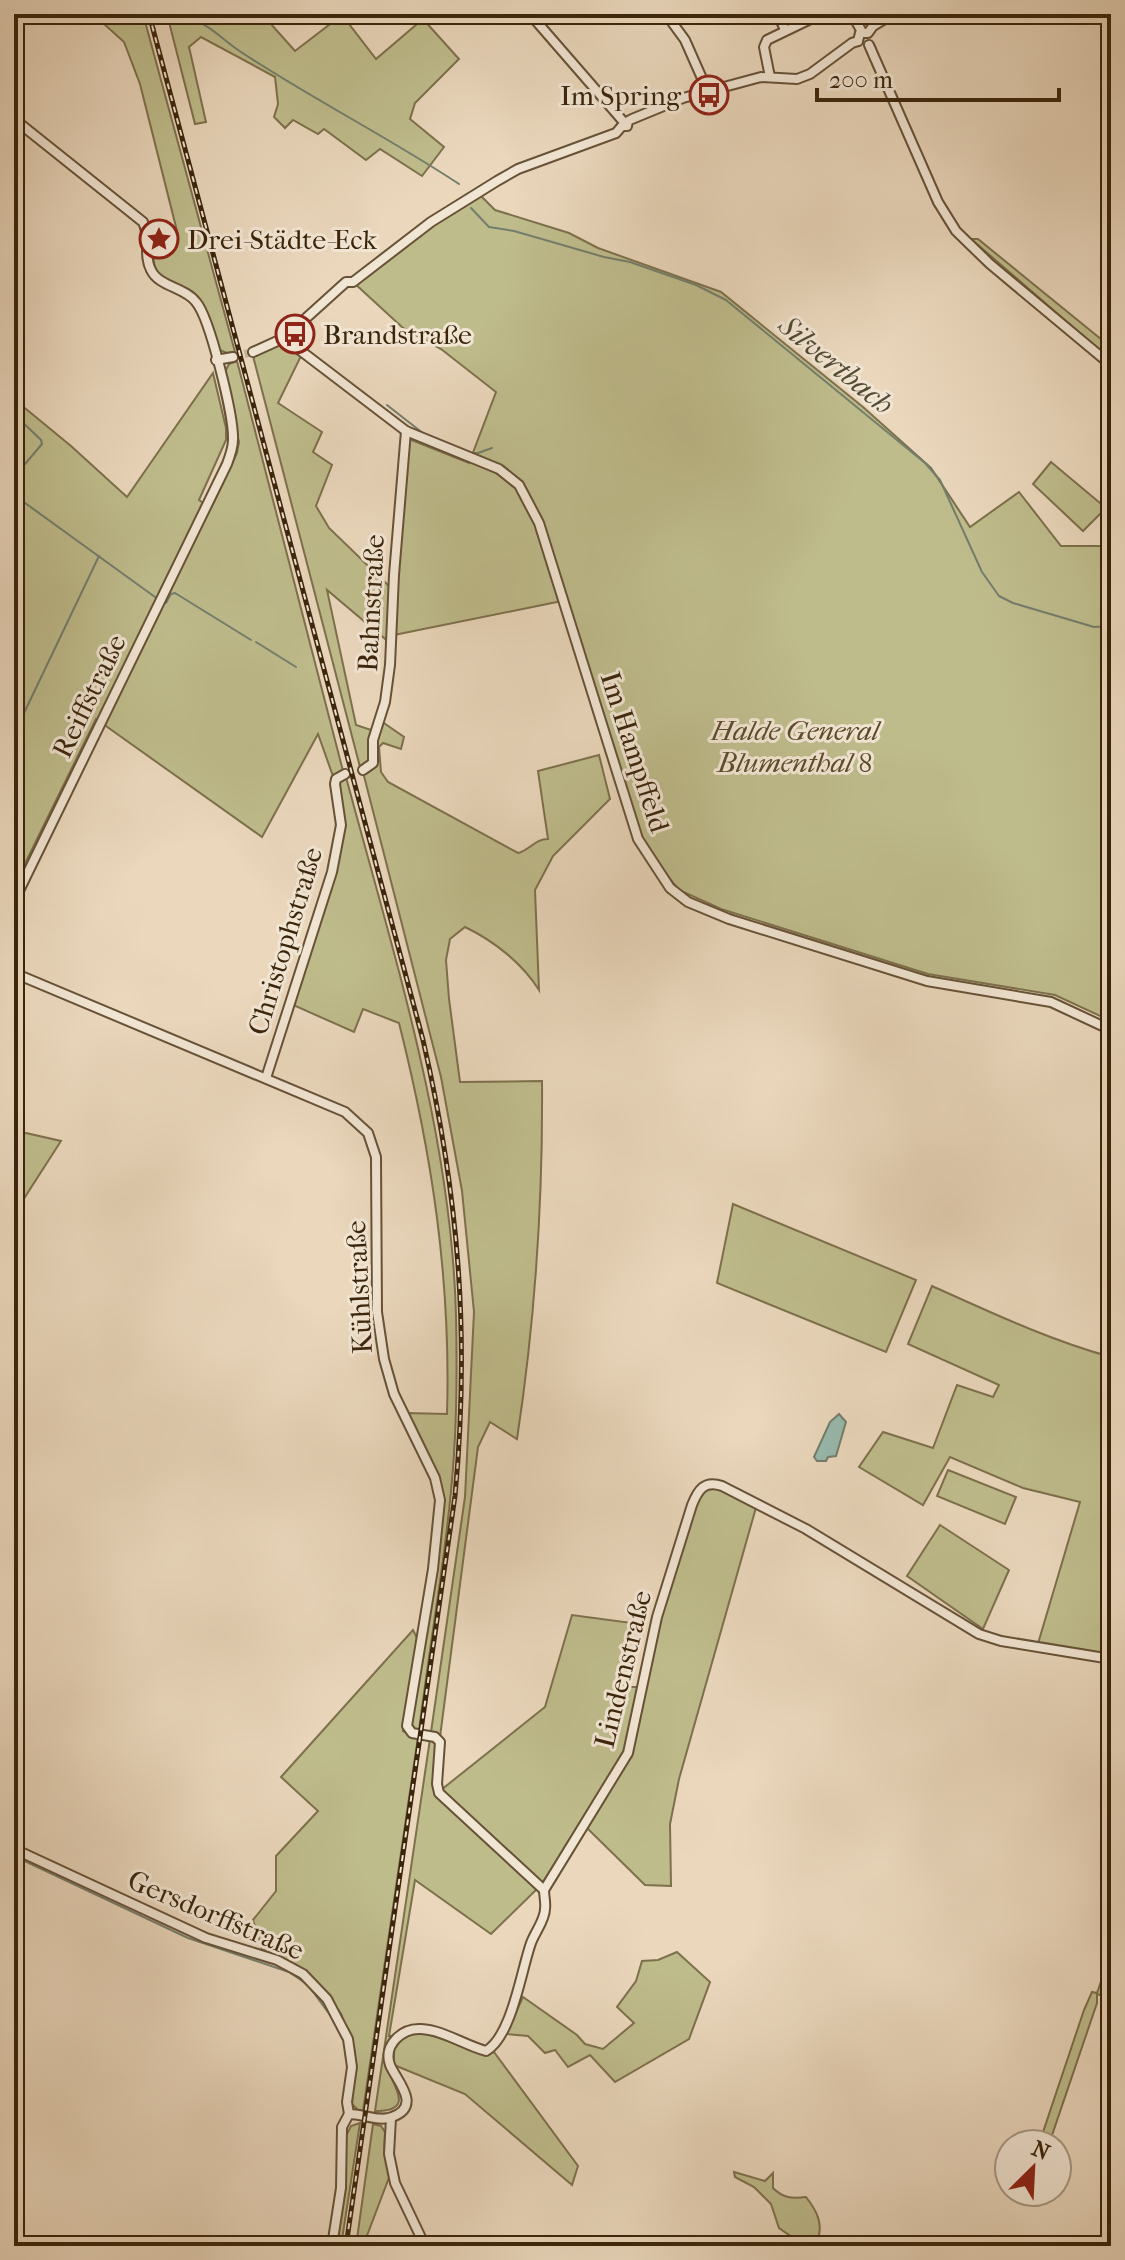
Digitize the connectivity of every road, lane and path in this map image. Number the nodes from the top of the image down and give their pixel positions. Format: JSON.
{"nodes":[{"id":1,"x":530,"y":14,"type":"edge"},
{"id":2,"x":666,"y":14,"type":"edge"},
{"id":3,"x":778,"y":14,"type":"edge"},
{"id":4,"x":821,"y":14,"type":"edge"},
{"id":5,"x":852,"y":14,"type":"edge"},
{"id":6,"x":893,"y":14,"type":"edge"},
{"id":7,"x":785,"y":30,"type":"junction"},
{"id":8,"x":863,"y":35,"type":"junction"},
{"id":9,"x":770,"y":77,"type":"junction"},
{"id":10,"x":708,"y":92,"type":"junction"},
{"id":11,"x":14,"y":119,"type":"edge"},
{"id":12,"x":624,"y":122,"type":"junction"},
{"id":13,"x":284,"y":338,"type":"junction"},
{"id":14,"x":253,"y":352,"type":"tunnel mouth"},
{"id":15,"x":233,"y":357,"type":"tunnel mouth"},
{"id":16,"x":216,"y":360,"type":"junction"},
{"id":17,"x":1111,"y":365,"type":"edge"},
{"id":18,"x":406,"y":431,"type":"junction"},
{"id":19,"x":363,"y":770,"type":"dead end"},
{"id":20,"x":345,"y":774,"type":"dead end"},
{"id":21,"x":14,"y":901,"type":"edge"},
{"id":22,"x":14,"y":973,"type":"edge"},
{"id":23,"x":1111,"y":1030,"type":"edge"},
{"id":24,"x":266,"y":1078,"type":"junction"},
{"id":25,"x":1111,"y":1659,"type":"edge"},
{"id":26,"x":14,"y":1849,"type":"edge"},
{"id":27,"x":544,"y":1890,"type":"junction"},
{"id":28,"x":349,"y":2114,"type":"junction"},
{"id":29,"x":391,"y":2118,"type":"junction"},
{"id":30,"x":332,"y":2246,"type":"edge"},
{"id":31,"x":425,"y":2246,"type":"edge"}],
"edges":[{"from":1,"to":12,"type":"street"},
{"from":2,"to":10,"type":"street"},
{"from":3,"to":7,"type":"street"},
{"from":4,"to":7,"type":"street"},
{"from":5,"to":8,"type":"street"},
{"from":6,"to":8,"type":"street"},
{"from":7,"to":9,"type":"street"},
{"from":8,"to":9,"type":"street"},
{"from":8,"to":17,"type":"street"},
{"from":9,"to":10,"type":"street"},
{"from":10,"to":12,"type":"street"},
{"from":11,"to":16,"type":"street","name":"Reiffstraße"},
{"from":12,"to":13,"type":"street"},
{"from":13,"to":14,"type":"street"},
{"from":13,"to":18,"type":"street"},
{"from":15,"to":16,"type":"street"},
{"from":16,"to":21,"type":"street","name":"Reiffstraße"},
{"from":18,"to":19,"type":"street","name":"Bahnstraße"},
{"from":18,"to":23,"type":"street","name":"Im Hampffeld"},
{"from":20,"to":24,"type":"street","name":"Christophstraße"},
{"from":22,"to":24,"type":"street","name":"Kühlstraße"},
{"from":24,"to":27,"type":"street","name":"Kühlstraße"},
{"from":25,"to":27,"type":"street","name":"Lindenstraße"},
{"from":26,"to":28,"type":"street","name":"Gersdorffstraße"},
{"from":27,"to":29,"type":"street","name":"Lindenstraße"},
{"from":28,"to":29,"type":"street"},
{"from":28,"to":30,"type":"street","name":"Gersdorffstraße"},
{"from":29,"to":31,"type":"street"}]}
